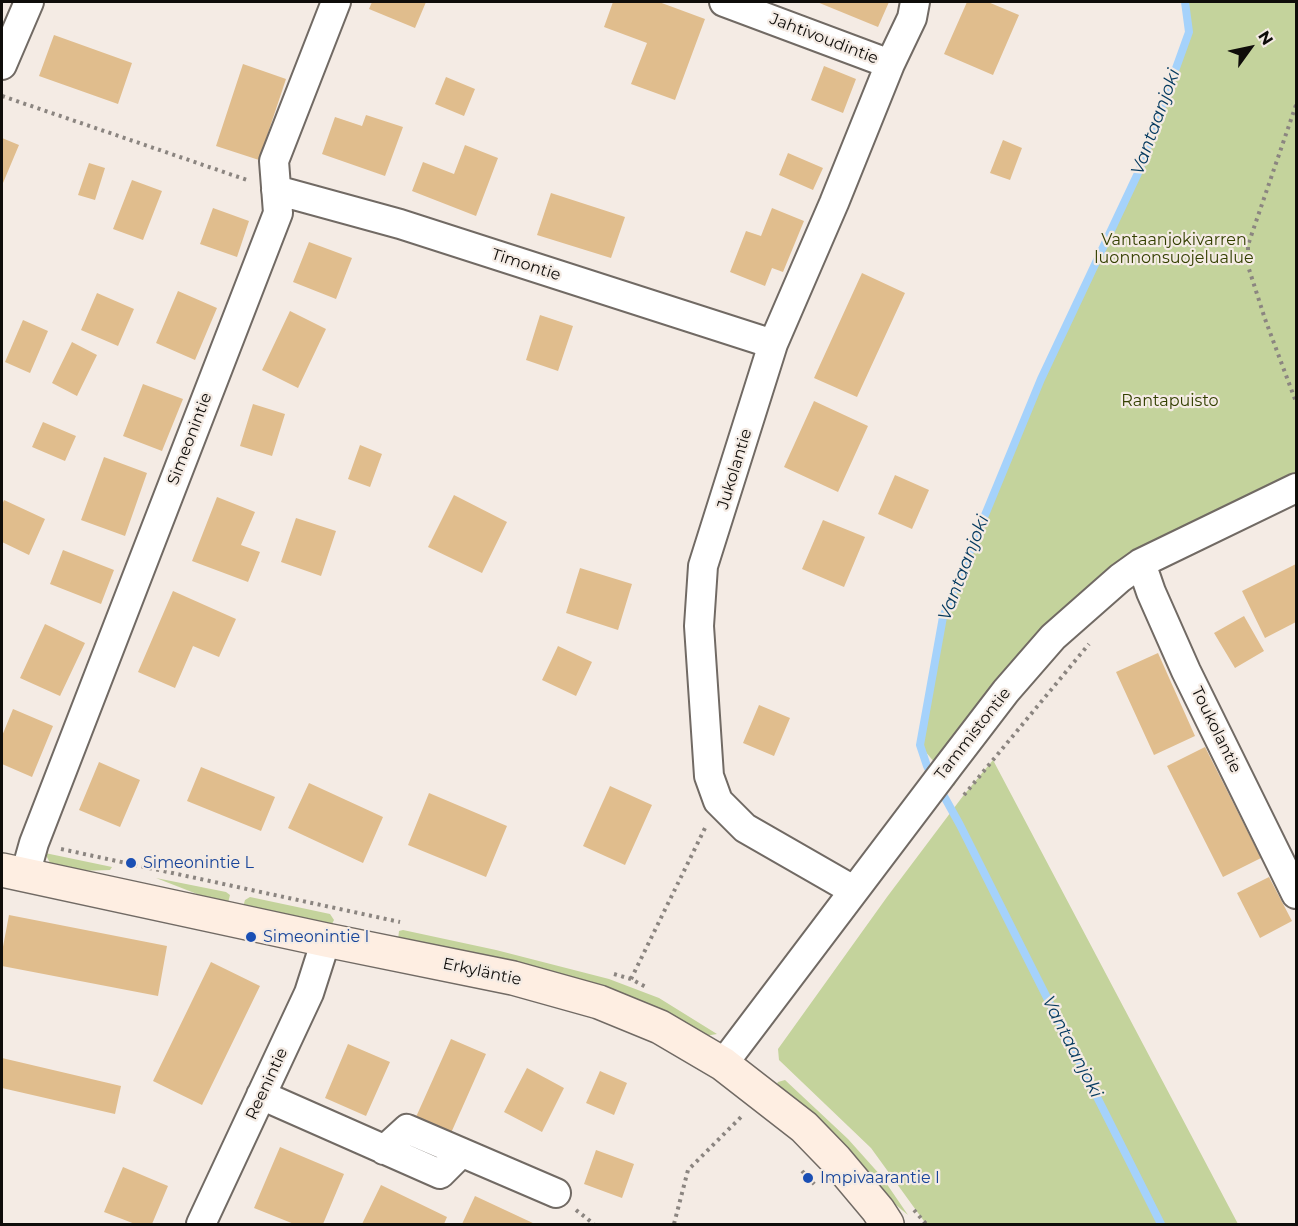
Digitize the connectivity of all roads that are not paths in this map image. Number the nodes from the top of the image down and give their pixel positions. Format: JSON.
{"nodes":[{"id":1,"x":29,"y":2,"type":"edge"},
{"id":2,"x":336,"y":2,"type":"edge"},
{"id":3,"x":724,"y":2,"type":"edge"},
{"id":4,"x":915,"y":2,"type":"edge"},
{"id":5,"x":890,"y":64,"type":"junction"},
{"id":6,"x":2,"y":65,"type":"edge"},
{"id":7,"x":276,"y":190,"type":"junction"},
{"id":8,"x":773,"y":344,"type":"junction"},
{"id":9,"x":1296,"y":488,"type":"edge"},
{"id":10,"x":1141,"y":563,"type":"junction"},
{"id":11,"x":13,"y":872,"type":"edge"},
{"id":12,"x":853,"y":890,"type":"junction"},
{"id":13,"x":1296,"y":894,"type":"edge"},
{"id":14,"x":326,"y":940,"type":"junction"},
{"id":15,"x":723,"y":1064,"type":"junction"},
{"id":16,"x":261,"y":1095,"type":"junction"},
{"id":17,"x":556,"y":1193,"type":"dead end"},
{"id":18,"x":201,"y":1224,"type":"edge"},
{"id":19,"x":887,"y":1224,"type":"edge"}],
"edges":[{"from":1,"to":6,"type":"street"},
{"from":2,"to":7,"type":"street","name":"Simeonintie"},
{"from":3,"to":5,"type":"street","name":"Jahtivoudintie"},
{"from":4,"to":5,"type":"street","name":"Jukolantie"},
{"from":5,"to":8,"type":"street","name":"Jukolantie"},
{"from":7,"to":8,"type":"street","name":"Timontie"},
{"from":7,"to":11,"type":"street","name":"Simeonintie"},
{"from":8,"to":12,"type":"street","name":"Jukolantie"},
{"from":9,"to":10,"type":"street","name":"Tammistontie"},
{"from":10,"to":12,"type":"street","name":"Tammistontie"},
{"from":10,"to":13,"type":"street","name":"Toukolantie"},
{"from":11,"to":14,"type":"street","name":"Erkyläntie"},
{"from":12,"to":15,"type":"street","name":"Tammistontie"},
{"from":14,"to":15,"type":"street","name":"Erkyläntie"},
{"from":14,"to":16,"type":"street","name":"Reenintie"},
{"from":15,"to":19,"type":"street","name":"Erkyläntie"},
{"from":16,"to":17,"type":"street"},
{"from":16,"to":18,"type":"street","name":"Reenintie"}]}
